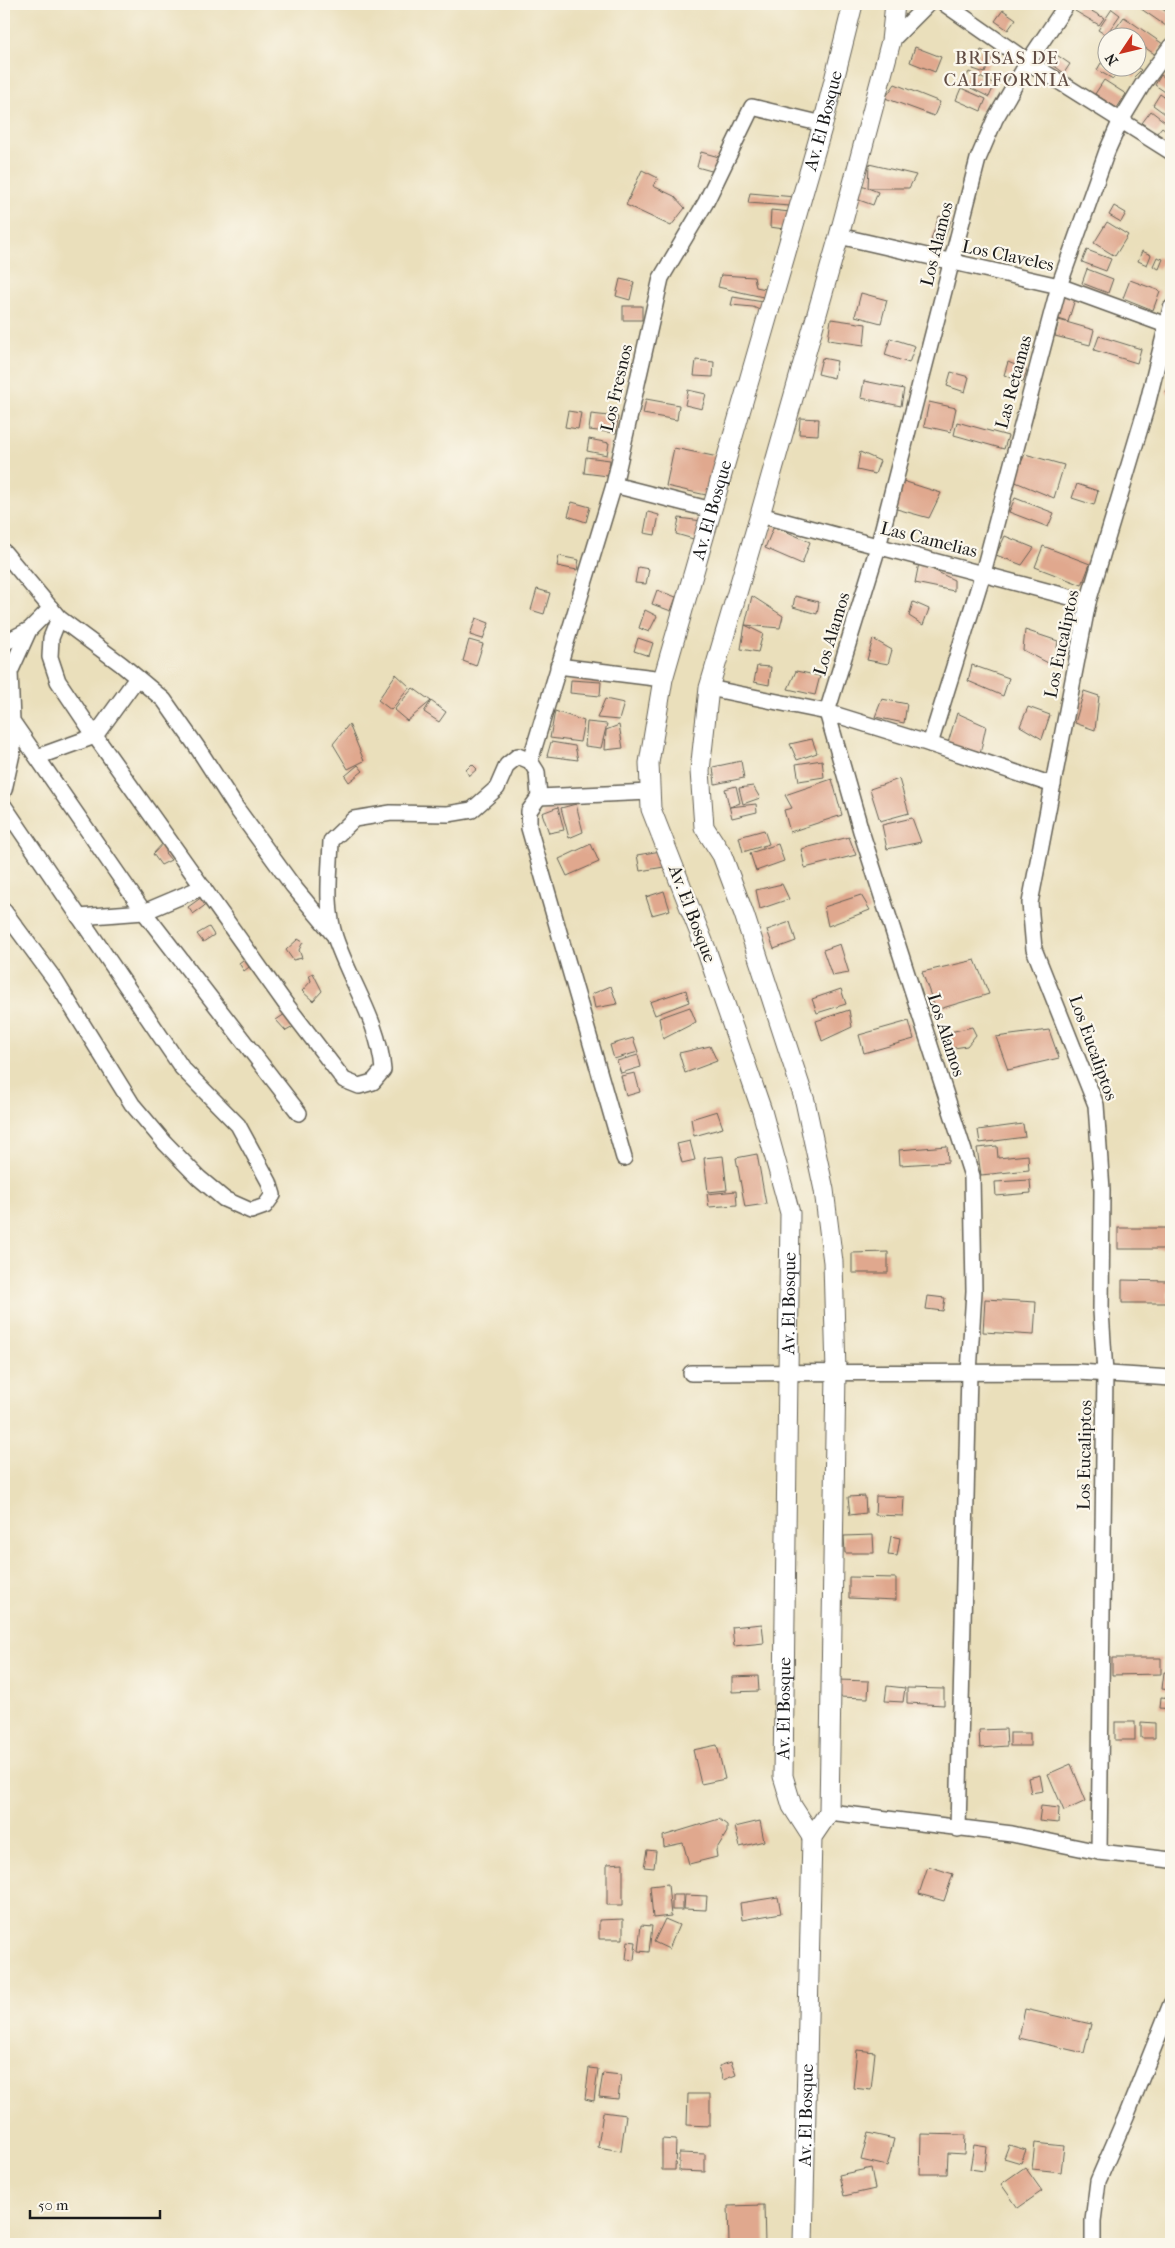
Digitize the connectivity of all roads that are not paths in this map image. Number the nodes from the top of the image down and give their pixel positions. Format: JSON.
{"nodes":[{"id":1,"x":852,"y":4,"type":"edge"},
{"id":2,"x":895,"y":4,"type":"edge"},
{"id":3,"x":928,"y":4,"type":"edge"},
{"id":4,"x":945,"y":4,"type":"edge"},
{"id":5,"x":1067,"y":4,"type":"edge"},
{"id":6,"x":891,"y":41,"type":"junction"},
{"id":7,"x":1171,"y":46,"type":"edge"},
{"id":8,"x":1028,"y":62,"type":"junction"},
{"id":9,"x":1120,"y":122,"type":"junction"},
{"id":10,"x":823,"y":124,"type":"junction"},
{"id":11,"x":1171,"y":152,"type":"edge"},
{"id":12,"x":839,"y":236,"type":"junction"},
{"id":13,"x":952,"y":264,"type":"junction"},
{"id":14,"x":1059,"y":286,"type":"junction"},
{"id":15,"x":1171,"y":308,"type":"edge"},
{"id":16,"x":1166,"y":325,"type":"junction"},
{"id":17,"x":614,"y":485,"type":"junction"},
{"id":18,"x":712,"y":510,"type":"junction"},
{"id":19,"x":760,"y":516,"type":"junction"},
{"id":20,"x":878,"y":547,"type":"junction"},
{"id":21,"x":4,"y":552,"type":"edge"},
{"id":22,"x":983,"y":572,"type":"junction"},
{"id":23,"x":1088,"y":602,"type":"junction"},
{"id":24,"x":55,"y":613,"type":"junction"},
{"id":25,"x":29,"y":630,"type":"junction"},
{"id":26,"x":4,"y":643,"type":"edge"},
{"id":27,"x":558,"y":666,"type":"junction"},
{"id":28,"x":137,"y":678,"type":"junction"},
{"id":29,"x":663,"y":679,"type":"junction"},
{"id":30,"x":709,"y":688,"type":"junction"},
{"id":31,"x":827,"y":712,"type":"junction"},
{"id":32,"x":12,"y":721,"type":"junction"},
{"id":33,"x":95,"y":736,"type":"junction"},
{"id":34,"x":930,"y":744,"type":"junction"},
{"id":35,"x":37,"y":757,"type":"junction"},
{"id":36,"x":530,"y":761,"type":"junction"},
{"id":37,"x":1053,"y":785,"type":"junction"},
{"id":38,"x":4,"y":790,"type":"edge"},
{"id":39,"x":650,"y":792,"type":"junction"},
{"id":40,"x":540,"y":797,"type":"junction"},
{"id":41,"x":4,"y":806,"type":"edge"},
{"id":42,"x":203,"y":887,"type":"junction"},
{"id":43,"x":4,"y":911,"type":"edge"},
{"id":44,"x":144,"y":912,"type":"junction"},
{"id":45,"x":79,"y":917,"type":"junction"},
{"id":46,"x":335,"y":937,"type":"junction"},
{"id":47,"x":299,"y":1113,"type":"dead end"},
{"id":48,"x":624,"y":1158,"type":"dead end"},
{"id":49,"x":789,"y":1371,"type":"junction"},
{"id":50,"x":836,"y":1372,"type":"junction"},
{"id":51,"x":691,"y":1373,"type":"dead end"},
{"id":52,"x":969,"y":1373,"type":"junction"},
{"id":53,"x":1105,"y":1373,"type":"junction"},
{"id":54,"x":1171,"y":1378,"type":"edge"},
{"id":55,"x":829,"y":1812,"type":"junction"},
{"id":56,"x":958,"y":1829,"type":"junction"},
{"id":57,"x":812,"y":1837,"type":"junction"},
{"id":58,"x":1099,"y":1852,"type":"junction"},
{"id":59,"x":1171,"y":1860,"type":"edge"},
{"id":60,"x":1171,"y":2004,"type":"edge"},
{"id":61,"x":803,"y":2244,"type":"edge"},
{"id":62,"x":1093,"y":2244,"type":"edge"}],
"edges":[{"from":1,"to":10,"type":"street","name":"Av. El Bosque"},
{"from":2,"to":6,"type":"street"},
{"from":3,"to":6,"type":"street"},
{"from":4,"to":8,"type":"street"},
{"from":5,"to":8,"type":"street","name":"Los Alamos"},
{"from":6,"to":12,"type":"street"},
{"from":7,"to":9,"type":"street","name":"Las Retamas"},
{"from":8,"to":9,"type":"street"},
{"from":8,"to":13,"type":"street","name":"Los Alamos"},
{"from":9,"to":11,"type":"street"},
{"from":9,"to":14,"type":"street","name":"Las Retamas"},
{"from":10,"to":17,"type":"street","name":"Los Fresnos"},
{"from":10,"to":18,"type":"street","name":"Av. El Bosque"},
{"from":12,"to":13,"type":"street","name":"Los Claveles"},
{"from":12,"to":19,"type":"street"},
{"from":13,"to":14,"type":"street","name":"Los Claveles"},
{"from":13,"to":20,"type":"street","name":"Los Alamos"},
{"from":14,"to":16,"type":"street","name":"Los Claveles"},
{"from":14,"to":22,"type":"street","name":"Las Retamas"},
{"from":15,"to":16,"type":"street","name":"Los Eucaliptos"},
{"from":16,"to":23,"type":"street","name":"Los Eucaliptos"},
{"from":17,"to":18,"type":"street"},
{"from":17,"to":27,"type":"street","name":"Los Fresnos"},
{"from":18,"to":29,"type":"street","name":"Av. El Bosque"},
{"from":19,"to":20,"type":"street","name":"Las Camelias"},
{"from":19,"to":30,"type":"street"},
{"from":20,"to":22,"type":"street","name":"Las Camelias"},
{"from":20,"to":31,"type":"street","name":"Los Alamos"},
{"from":21,"to":24,"type":"street"},
{"from":22,"to":23,"type":"street","name":"Las Camelias"},
{"from":22,"to":34,"type":"street","name":"Las Retamas"},
{"from":23,"to":37,"type":"street","name":"Los Eucaliptos"},
{"from":24,"to":25,"type":"street"},
{"from":24,"to":28,"type":"street"},
{"from":24,"to":33,"type":"street"},
{"from":25,"to":26,"type":"street"},
{"from":25,"to":32,"type":"street"},
{"from":27,"to":29,"type":"street"},
{"from":27,"to":36,"type":"street","name":"Los Fresnos"},
{"from":28,"to":33,"type":"street"},
{"from":28,"to":46,"type":"street"},
{"from":29,"to":39,"type":"street","name":"Av. El Bosque"},
{"from":30,"to":31,"type":"street"},
{"from":30,"to":50,"type":"street"},
{"from":31,"to":34,"type":"street"},
{"from":31,"to":52,"type":"street","name":"Los Alamos"},
{"from":32,"to":35,"type":"street"},
{"from":32,"to":38,"type":"street"},
{"from":33,"to":35,"type":"street"},
{"from":33,"to":42,"type":"street"},
{"from":34,"to":37,"type":"street"},
{"from":35,"to":44,"type":"street"},
{"from":36,"to":40,"type":"street"},
{"from":36,"to":46,"type":"street"},
{"from":37,"to":53,"type":"street","name":"Los Eucaliptos"},
{"from":39,"to":40,"type":"street"},
{"from":39,"to":49,"type":"street","name":"Av. El Bosque"},
{"from":40,"to":48,"type":"street"},
{"from":41,"to":45,"type":"street"},
{"from":42,"to":44,"type":"street"},
{"from":42,"to":46,"type":"street"},
{"from":43,"to":45,"type":"street"},
{"from":44,"to":45,"type":"street"},
{"from":44,"to":47,"type":"street"},
{"from":49,"to":50,"type":"street"},
{"from":49,"to":51,"type":"street"},
{"from":49,"to":57,"type":"street","name":"Av. El Bosque"},
{"from":50,"to":52,"type":"street"},
{"from":50,"to":55,"type":"street"},
{"from":52,"to":53,"type":"street"},
{"from":52,"to":56,"type":"street","name":"Los Alamos"},
{"from":53,"to":54,"type":"street"},
{"from":53,"to":58,"type":"street","name":"Los Eucaliptos"},
{"from":55,"to":56,"type":"street"},
{"from":55,"to":57,"type":"street"},
{"from":56,"to":58,"type":"street"},
{"from":57,"to":61,"type":"street","name":"Av. El Bosque"},
{"from":58,"to":59,"type":"street"},
{"from":60,"to":62,"type":"street"}]}
